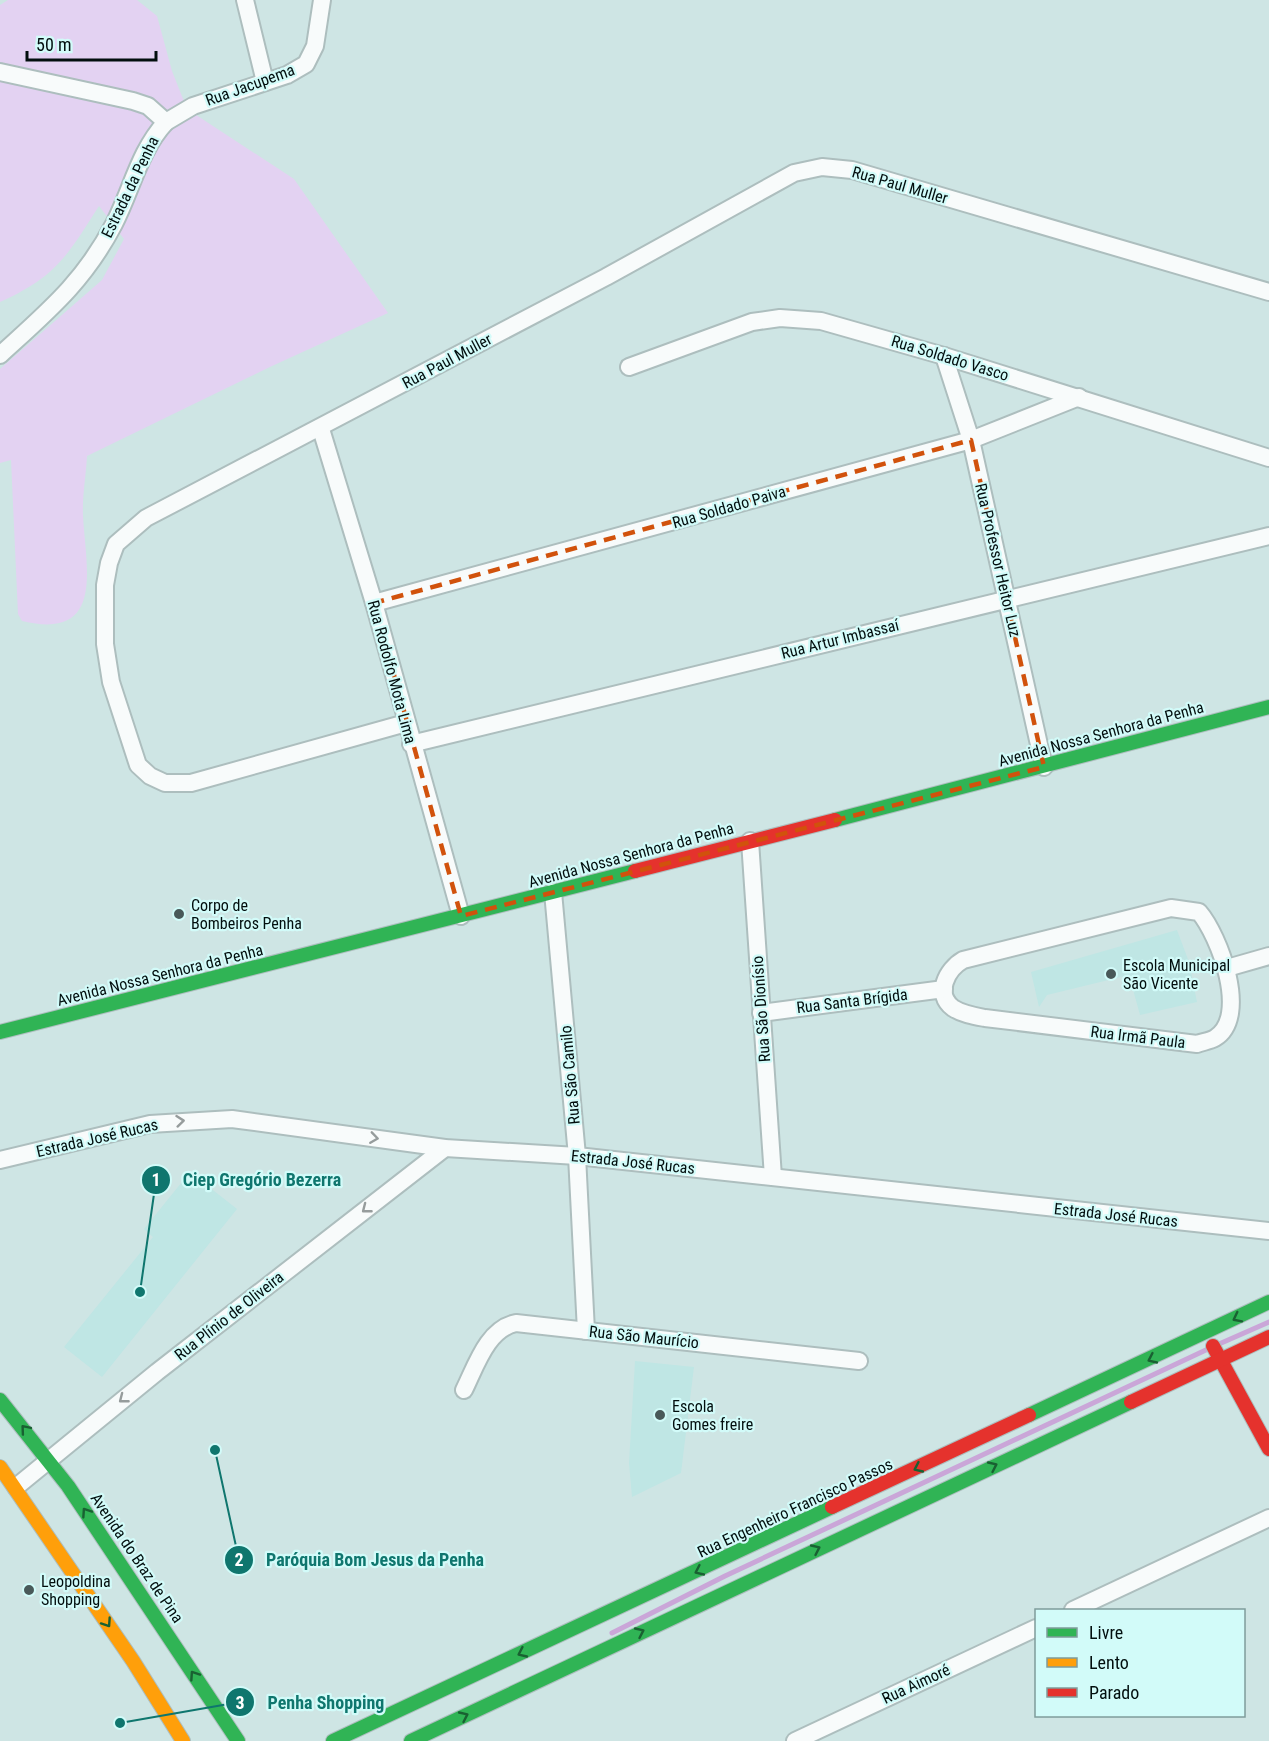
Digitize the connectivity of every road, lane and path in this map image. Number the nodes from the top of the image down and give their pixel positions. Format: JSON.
{"nodes":[{"id":1,"x":245,"y":0,"type":"edge"},
{"id":2,"x":322,"y":0,"type":"edge"},
{"id":3,"x":0,"y":72,"type":"edge"},
{"id":4,"x":265,"y":82,"type":"junction"},
{"id":5,"x":166,"y":122,"type":"junction"},
{"id":6,"x":1269,"y":292,"type":"edge"},
{"id":7,"x":0,"y":355,"type":"edge"},
{"id":8,"x":944,"y":356,"type":"junction"},
{"id":9,"x":629,"y":367,"type":"dead end"},
{"id":10,"x":1079,"y":398,"type":"junction"},
{"id":11,"x":321,"y":429,"type":"junction"},
{"id":12,"x":971,"y":440,"type":"junction"},
{"id":13,"x":1269,"y":458,"type":"edge"},
{"id":14,"x":1269,"y":536,"type":"edge"},
{"id":15,"x":1007,"y":599,"type":"junction"},
{"id":16,"x":374,"y":603,"type":"junction"},
{"id":17,"x":1269,"y":707,"type":"edge"},
{"id":18,"x":406,"y":723,"type":"junction"},
{"id":19,"x":411,"y":744,"type":"junction"},
{"id":20,"x":1044,"y":767,"type":"junction"},
{"id":21,"x":750,"y":841,"type":"junction"},
{"id":22,"x":554,"y":892,"type":"junction"},
{"id":23,"x":461,"y":916,"type":"junction"},
{"id":24,"x":1269,"y":956,"type":"edge"},
{"id":25,"x":1227,"y":968,"type":"junction"},
{"id":26,"x":944,"y":990,"type":"junction"},
{"id":27,"x":761,"y":1013,"type":"junction"},
{"id":28,"x":0,"y":1032,"type":"edge"},
{"id":29,"x":445,"y":1148,"type":"junction"},
{"id":30,"x":577,"y":1156,"type":"junction"},
{"id":31,"x":0,"y":1160,"type":"edge"},
{"id":32,"x":773,"y":1177,"type":"junction"},
{"id":33,"x":1269,"y":1231,"type":"edge"},
{"id":34,"x":1269,"y":1302,"type":"edge"},
{"id":35,"x":586,"y":1330,"type":"junction"},
{"id":36,"x":1207,"y":1337,"type":"junction"},
{"id":37,"x":1269,"y":1337,"type":"edge"},
{"id":38,"x":1220,"y":1357,"type":"junction"},
{"id":39,"x":859,"y":1361,"type":"dead end"},
{"id":40,"x":464,"y":1390,"type":"dead end"},
{"id":41,"x":0,"y":1400,"type":"edge"},
{"id":42,"x":1269,"y":1449,"type":"edge"},
{"id":43,"x":49,"y":1458,"type":"junction"},
{"id":44,"x":0,"y":1467,"type":"edge"},
{"id":45,"x":16,"y":1487,"type":"junction"},
{"id":46,"x":1269,"y":1518,"type":"edge"},
{"id":47,"x":759,"y":1559,"type":"junction"},
{"id":48,"x":1077,"y":1609,"type":"edge"},
{"id":49,"x":1035,"y":1628,"type":"edge"},
{"id":50,"x":183,"y":1741,"type":"edge"},
{"id":51,"x":238,"y":1741,"type":"edge"},
{"id":52,"x":334,"y":1741,"type":"edge"},
{"id":53,"x":411,"y":1741,"type":"edge"},
{"id":54,"x":795,"y":1741,"type":"edge"}],
"edges":[{"from":1,"to":4,"type":"street"},
{"from":2,"to":4,"type":"street","name":"Rua Jacupema"},
{"from":3,"to":5,"type":"street","name":"Estrada da Penha"},
{"from":4,"to":5,"type":"street","name":"Rua Jacupema"},
{"from":5,"to":7,"type":"street","name":"Estrada da Penha"},
{"from":6,"to":11,"type":"street","name":"Rua Paul Muller"},
{"from":8,"to":9,"type":"street","name":"Rua Soldado Vasco"},
{"from":8,"to":10,"type":"street","name":"Rua Soldado Vasco"},
{"from":8,"to":12,"type":"street","name":"Rua Professor Heitor Luz"},
{"from":10,"to":12,"type":"street","name":"Rua Soldado Paiva"},
{"from":10,"to":13,"type":"street","name":"Rua Soldado Vasco"},
{"from":11,"to":16,"type":"street","name":"Rua Rodolfo Mota Lima"},
{"from":11,"to":18,"type":"street","name":"Rua Paul Muller"},
{"from":12,"to":15,"type":"street","name":"Rua Professor Heitor Luz"},
{"from":12,"to":16,"type":"street","name":"Rua Soldado Paiva"},
{"from":14,"to":15,"type":"street","name":"Rua Artur Imbassaí"},
{"from":15,"to":19,"type":"street","name":"Rua Artur Imbassaí"},
{"from":15,"to":20,"type":"street","name":"Rua Professor Heitor Luz"},
{"from":16,"to":18,"type":"street","name":"Rua Rodolfo Mota Lima"},
{"from":17,"to":20,"type":"street","name":"Avenida Nossa Senhora da Penha"},
{"from":18,"to":19,"type":"street","name":"Rua Rodolfo Mota Lima"},
{"from":19,"to":23,"type":"street","name":"Rua Rodolfo Mota Lima"},
{"from":20,"to":21,"type":"street","name":"Avenida Nossa Senhora da Penha"},
{"from":21,"to":22,"type":"street","name":"Avenida Nossa Senhora da Penha"},
{"from":21,"to":27,"type":"street","name":"Rua São Dionísio"},
{"from":22,"to":23,"type":"street","name":"Avenida Nossa Senhora da Penha"},
{"from":22,"to":30,"type":"street","name":"Rua São Camilo"},
{"from":23,"to":28,"type":"street","name":"Avenida Nossa Senhora da Penha"},
{"from":24,"to":25,"type":"street"},
{"from":25,"to":26,"type":"street","name":"Rua Irmã Paula"},
{"from":25,"to":26,"type":"street","name":"Rua Irmã Paula"},
{"from":26,"to":27,"type":"street","name":"Rua Santa Brígida"},
{"from":27,"to":32,"type":"street","name":"Rua São Dionísio"},
{"from":29,"to":30,"type":"street","name":"Estrada José Rucas"},
{"from":31,"to":29,"type":"street","name":"Estrada José Rucas","one_way":true},
{"from":29,"to":43,"type":"street","name":"Rua Plínio de Oliveira","one_way":true},
{"from":30,"to":32,"type":"street","name":"Estrada José Rucas"},
{"from":30,"to":35,"type":"street","name":"Rua São Camilo"},
{"from":32,"to":33,"type":"street","name":"Estrada José Rucas"},
{"from":34,"to":36,"type":"street","name":"Rua Engenheiro Francisco Passos","one_way":true},
{"from":35,"to":39,"type":"street","name":"Rua São Maurício"},
{"from":35,"to":40,"type":"street","name":"Rua São Maurício"},
{"from":36,"to":38,"type":"street"},
{"from":36,"to":47,"type":"street","name":"Rua Engenheiro Francisco Passos","one_way":true},
{"from":37,"to":38,"type":"street","name":"Rua Engenheiro Francisco Passos"},
{"from":38,"to":42,"type":"street"},
{"from":47,"to":38,"type":"street","name":"Rua Engenheiro Francisco Passos","one_way":true},
{"from":43,"to":41,"type":"street","name":"Avenida do Braz de Pina","one_way":true},
{"from":43,"to":45,"type":"street","name":"Rua Plínio de Oliveira"},
{"from":51,"to":43,"type":"street","name":"Avenida do Braz de Pina","one_way":true},
{"from":44,"to":45,"type":"street"},
{"from":45,"to":50,"type":"street","one_way":true},
{"from":46,"to":48,"type":"street"},
{"from":47,"to":52,"type":"street","name":"Rua Engenheiro Francisco Passos","one_way":true},
{"from":53,"to":47,"type":"street","name":"Rua Engenheiro Francisco Passos","one_way":true},
{"from":49,"to":54,"type":"street","name":"Rua Aimoré"}]}
